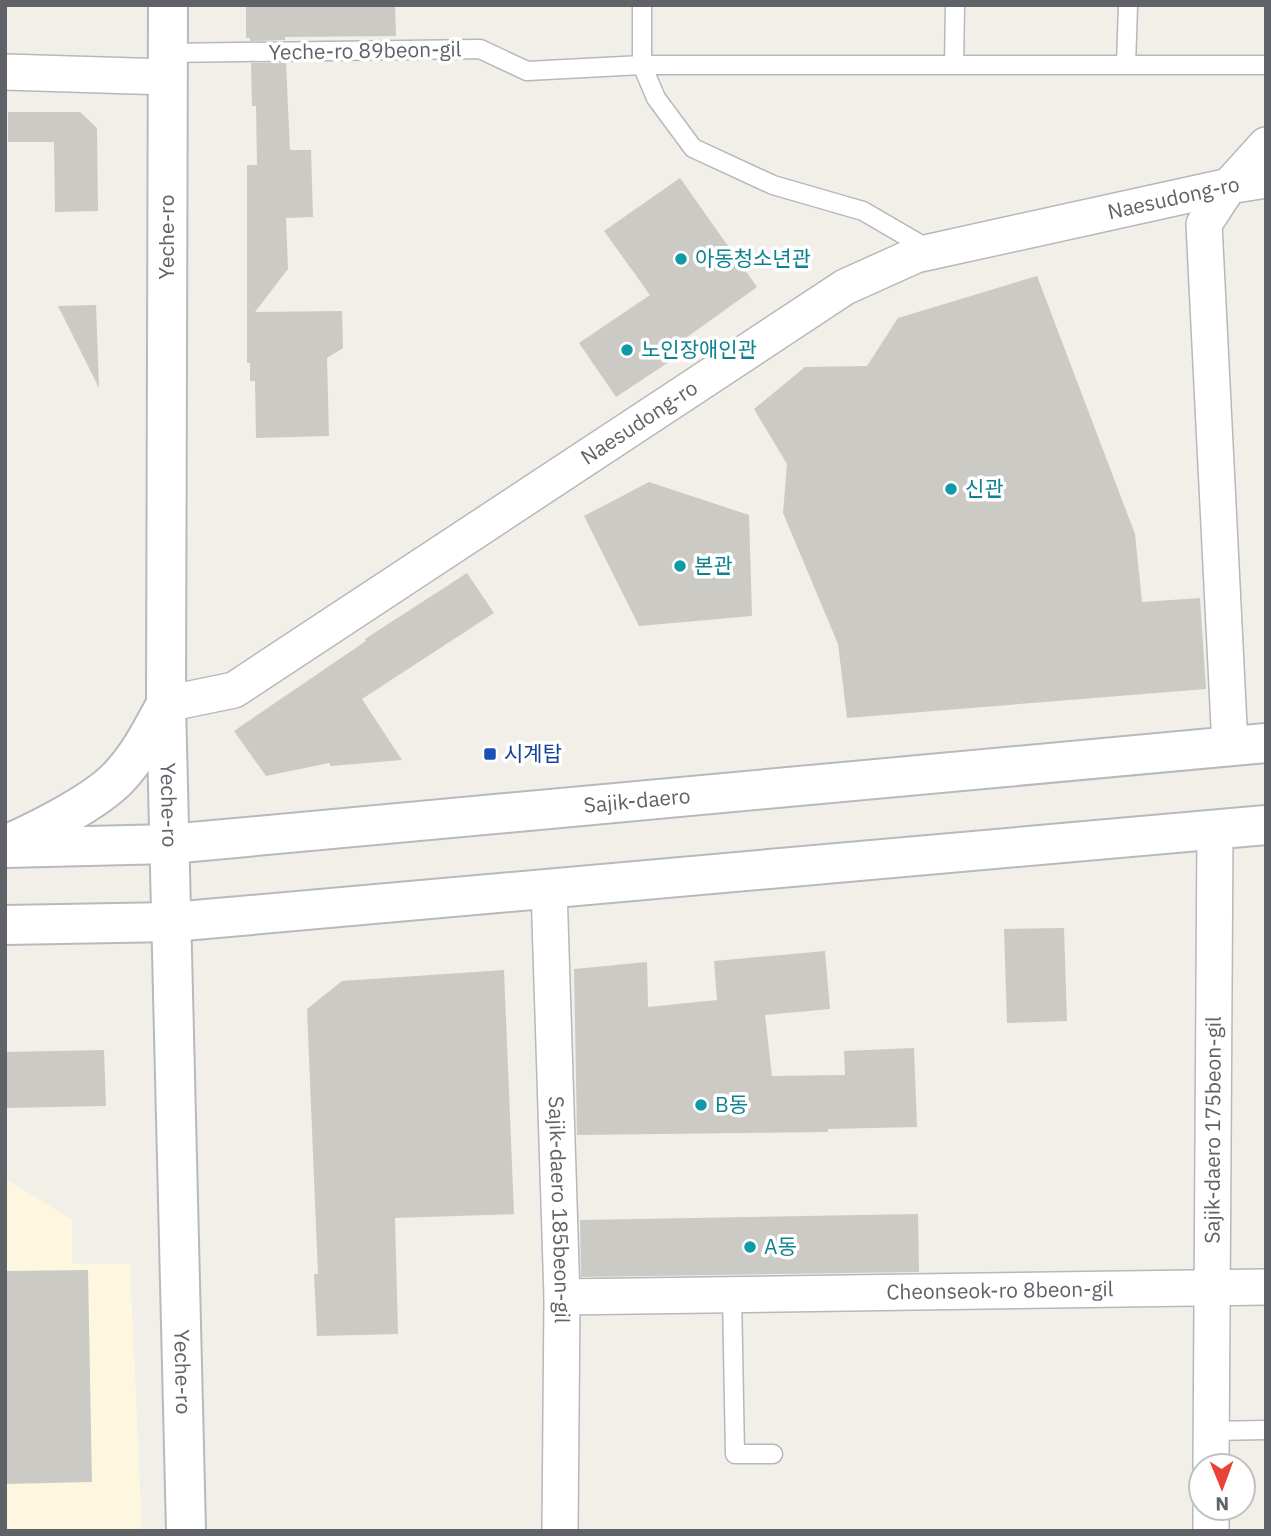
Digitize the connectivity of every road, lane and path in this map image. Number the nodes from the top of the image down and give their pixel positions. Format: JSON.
{"nodes":[{"id":1,"x":168,"y":5,"type":"edge"},
{"id":2,"x":642,"y":5,"type":"edge"},
{"id":3,"x":955,"y":5,"type":"edge"},
{"id":4,"x":1128,"y":5,"type":"edge"},
{"id":5,"x":167,"y":65,"type":"junction"},
{"id":6,"x":642,"y":65,"type":"junction"},
{"id":7,"x":954,"y":65,"type":"junction"},
{"id":8,"x":1126,"y":65,"type":"junction"},
{"id":9,"x":1266,"y":65,"type":"edge"},
{"id":10,"x":5,"y":72,"type":"edge"},
{"id":11,"x":1266,"y":145,"type":"edge"},
{"id":12,"x":1266,"y":180,"type":"edge"},
{"id":13,"x":1229,"y":186,"type":"junction"},
{"id":14,"x":933,"y":252,"type":"junction"},
{"id":15,"x":166,"y":704,"type":"junction"},
{"id":16,"x":1248,"y":745,"type":"edge"},
{"id":17,"x":1266,"y":825,"type":"edge"},
{"id":18,"x":1215,"y":829,"type":"junction"},
{"id":19,"x":170,"y":844,"type":"junction"},
{"id":20,"x":5,"y":846,"type":"edge"},
{"id":21,"x":548,"y":888,"type":"junction"},
{"id":22,"x":172,"y":922,"type":"junction"},
{"id":23,"x":5,"y":925,"type":"edge"},
{"id":24,"x":1266,"y":1287,"type":"edge"},
{"id":25,"x":1211,"y":1288,"type":"junction"},
{"id":26,"x":732,"y":1294,"type":"junction"},
{"id":27,"x":562,"y":1297,"type":"junction"},
{"id":28,"x":1266,"y":1430,"type":"edge"},
{"id":29,"x":1212,"y":1431,"type":"junction"},
{"id":30,"x":1211,"y":1452,"type":"edge"},
{"id":31,"x":774,"y":1454,"type":"dead end"},
{"id":32,"x":186,"y":1531,"type":"edge"},
{"id":33,"x":560,"y":1531,"type":"edge"}],
"edges":[{"from":1,"to":5,"type":"main road","name":"Yeche-ro"},
{"from":2,"to":6,"type":"lane"},
{"from":3,"to":7,"type":"lane"},
{"from":4,"to":8,"type":"lane"},
{"from":5,"to":6,"type":"lane","name":"Yeche-ro 89beon-gil"},
{"from":5,"to":10,"type":"street"},
{"from":5,"to":15,"type":"main road","name":"Yeche-ro"},
{"from":6,"to":7,"type":"lane","name":"Yeche-ro 89beon-gil"},
{"from":6,"to":14,"type":"lane"},
{"from":7,"to":8,"type":"lane","name":"Yeche-ro 89beon-gil"},
{"from":8,"to":9,"type":"lane","name":"Yeche-ro 89beon-gil"},
{"from":11,"to":13,"type":"street"},
{"from":12,"to":13,"type":"street","name":"Naesudong-ro"},
{"from":13,"to":14,"type":"street","name":"Naesudong-ro"},
{"from":13,"to":16,"type":"street"},
{"from":14,"to":15,"type":"street","name":"Naesudong-ro"},
{"from":15,"to":19,"type":"main road","name":"Yeche-ro"},
{"from":15,"to":20,"type":"main road"},
{"from":16,"to":19,"type":"main road","name":"Sajik-daero"},
{"from":17,"to":18,"type":"main road"},
{"from":18,"to":21,"type":"main road"},
{"from":18,"to":25,"type":"street","name":"Sajik-daero 175beon-gil"},
{"from":19,"to":20,"type":"main road","name":"Sajik-daero"},
{"from":19,"to":22,"type":"main road","name":"Yeche-ro"},
{"from":21,"to":22,"type":"main road"},
{"from":21,"to":27,"type":"street","name":"Sajik-daero 185beon-gil"},
{"from":22,"to":23,"type":"main road"},
{"from":22,"to":32,"type":"main road","name":"Yeche-ro"},
{"from":24,"to":25,"type":"street","name":"Cheonseok-ro 8beon-gil"},
{"from":25,"to":26,"type":"street","name":"Cheonseok-ro 8beon-gil"},
{"from":25,"to":29,"type":"street","name":"Sajik-daero 175beon-gil"},
{"from":26,"to":27,"type":"street","name":"Cheonseok-ro 8beon-gil"},
{"from":26,"to":31,"type":"lane"},
{"from":27,"to":33,"type":"street","name":"Sajik-daero 185beon-gil"},
{"from":28,"to":29,"type":"lane"},
{"from":29,"to":30,"type":"street","name":"Sajik-daero 175beon-gil"}]}
